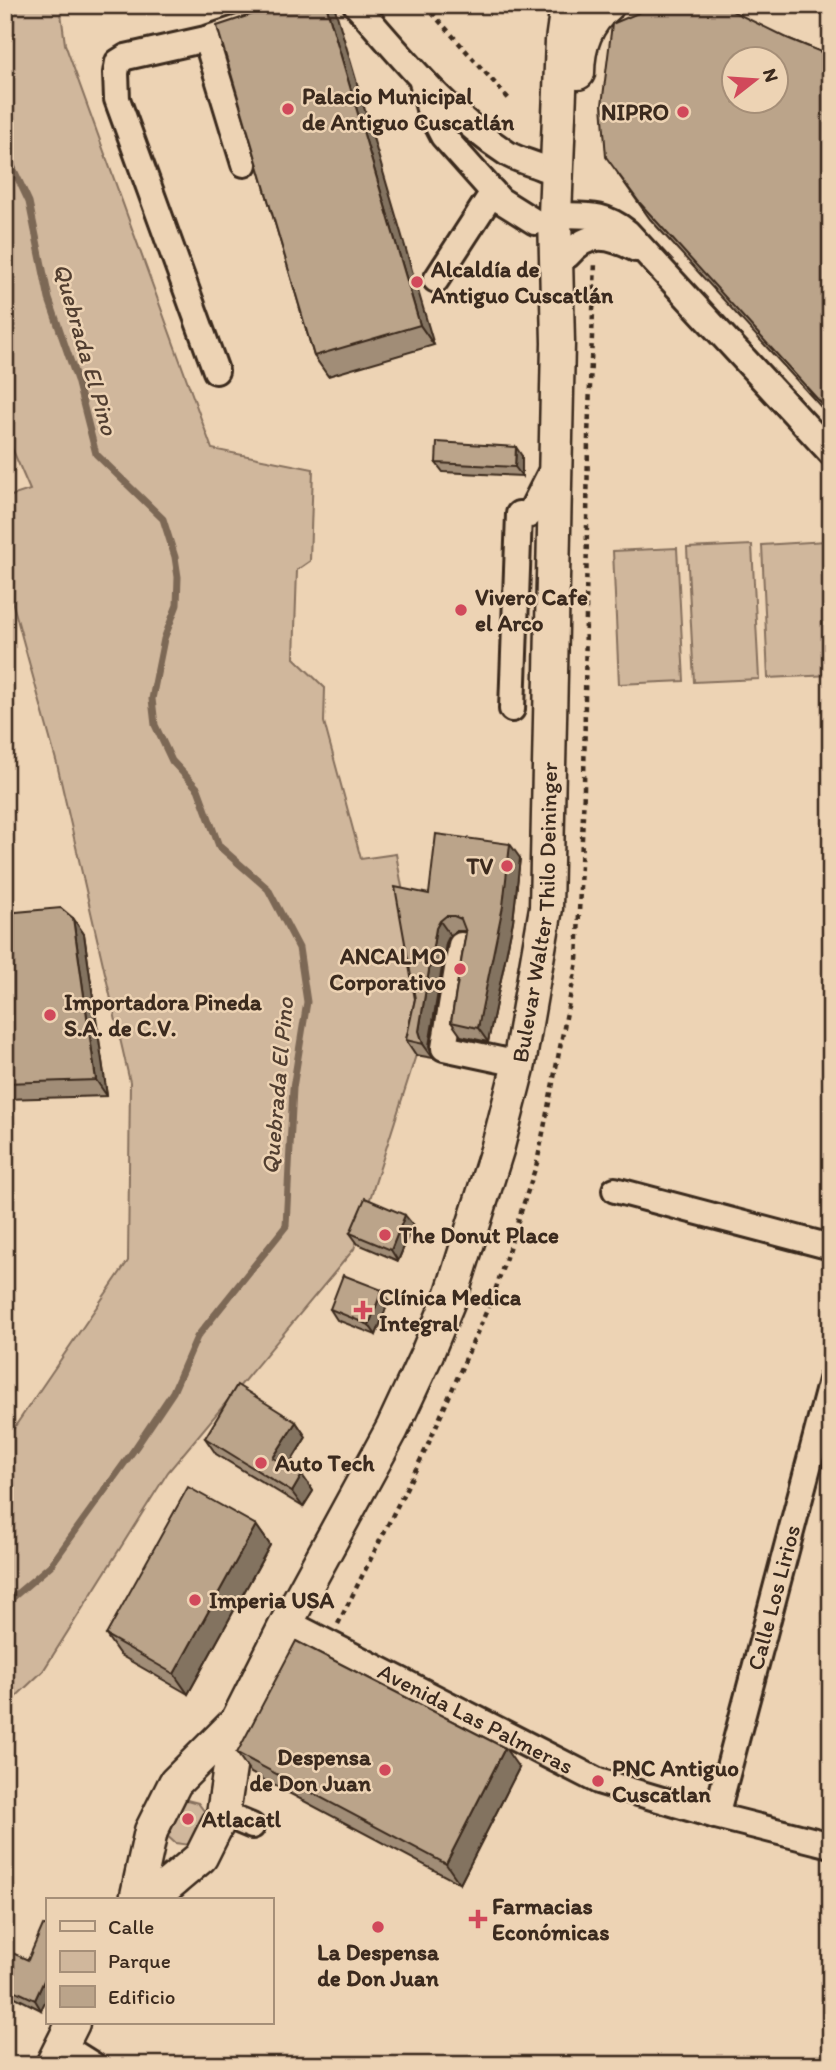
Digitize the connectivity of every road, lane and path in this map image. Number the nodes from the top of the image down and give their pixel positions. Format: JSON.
{"nodes":[{"id":1,"x":308,"y":5,"type":"edge"},
{"id":2,"x":356,"y":5,"type":"edge"},
{"id":3,"x":425,"y":5,"type":"edge"},
{"id":4,"x":555,"y":5,"type":"edge"},
{"id":5,"x":567,"y":5,"type":"edge"},
{"id":6,"x":608,"y":5,"type":"edge"},
{"id":7,"x":739,"y":5,"type":"edge"},
{"id":8,"x":768,"y":5,"type":"edge"},
{"id":9,"x":808,"y":5,"type":"edge"},
{"id":10,"x":831,"y":20,"type":"edge"},
{"id":11,"x":831,"y":35,"type":"edge"},
{"id":12,"x":206,"y":39,"type":"junction"},
{"id":13,"x":831,"y":46,"type":"edge"},
{"id":14,"x":421,"y":78,"type":"junction"},
{"id":15,"x":509,"y":99,"type":"dead end"},
{"id":16,"x":465,"y":121,"type":"junction"},
{"id":17,"x":452,"y":147,"type":"junction"},
{"id":18,"x":244,"y":164,"type":"dead end"},
{"id":19,"x":543,"y":168,"type":"junction"},
{"id":20,"x":493,"y":192,"type":"junction"},
{"id":21,"x":554,"y":217,"type":"junction"},
{"id":22,"x":646,"y":254,"type":"junction"},
{"id":23,"x":568,"y":255,"type":"junction"},
{"id":24,"x":436,"y":280,"type":"dead end"},
{"id":25,"x":557,"y":286,"type":"junction"},
{"id":26,"x":558,"y":343,"type":"junction"},
{"id":27,"x":216,"y":371,"type":"dead end"},
{"id":28,"x":831,"y":453,"type":"edge"},
{"id":29,"x":556,"y":462,"type":"junction"},
{"id":30,"x":512,"y":709,"type":"dead end"},
{"id":31,"x":461,"y":945,"type":"edge"},
{"id":32,"x":519,"y":1064,"type":"junction"},
{"id":33,"x":615,"y":1189,"type":"dead end"},
{"id":34,"x":831,"y":1247,"type":"edge"},
{"id":35,"x":831,"y":1380,"type":"edge"},
{"id":36,"x":286,"y":1622,"type":"junction"},
{"id":37,"x":237,"y":1721,"type":"junction"},
{"id":38,"x":175,"y":1783,"type":"junction"},
{"id":39,"x":223,"y":1814,"type":"junction"},
{"id":40,"x":716,"y":1816,"type":"junction"},
{"id":41,"x":252,"y":1826,"type":"dead end"},
{"id":42,"x":151,"y":1831,"type":"junction"},
{"id":43,"x":831,"y":1845,"type":"edge"},
{"id":44,"x":201,"y":1857,"type":"junction"},
{"id":45,"x":136,"y":1898,"type":"edge"},
{"id":46,"x":152,"y":1898,"type":"edge"},
{"id":47,"x":62,"y":2044,"type":"edge"},
{"id":48,"x":93,"y":2065,"type":"edge"}],
"edges":[{"from":1,"to":12,"type":"street"},
{"from":2,"to":14,"type":"street"},
{"from":3,"to":15,"type":"path"},
{"from":4,"to":19,"type":"main road"},
{"from":5,"to":21,"type":"main road","name":"Bulevar Walter Thilo Deininger"},
{"from":6,"to":21,"type":"main road"},
{"from":7,"to":13,"type":"main road"},
{"from":8,"to":11,"type":"main road"},
{"from":9,"to":10,"type":"main road"},
{"from":12,"to":18,"type":"street"},
{"from":12,"to":27,"type":"street"},
{"from":14,"to":16,"type":"street"},
{"from":14,"to":17,"type":"street"},
{"from":16,"to":17,"type":"street"},
{"from":16,"to":19,"type":"street"},
{"from":17,"to":20,"type":"street"},
{"from":19,"to":21,"type":"main road"},
{"from":19,"to":25,"type":"main road"},
{"from":20,"to":21,"type":"street"},
{"from":20,"to":24,"type":"street"},
{"from":21,"to":22,"type":"street"},
{"from":21,"to":23,"type":"main road"},
{"from":21,"to":25,"type":"main road","name":"Bulevar Walter Thilo Deininger"},
{"from":21,"to":26,"type":"main road"},
{"from":22,"to":23,"type":"street"},
{"from":22,"to":28,"type":"street"},
{"from":23,"to":25,"type":"main road"},
{"from":25,"to":26,"type":"main road","name":"Bulevar Walter Thilo Deininger"},
{"from":26,"to":29,"type":"main road","name":"Bulevar Walter Thilo Deininger"},
{"from":29,"to":30,"type":"street"},
{"from":29,"to":32,"type":"main road","name":"Bulevar Walter Thilo Deininger"},
{"from":31,"to":32,"type":"street"},
{"from":32,"to":36,"type":"main road","name":"Bulevar Walter Thilo Deininger"},
{"from":33,"to":34,"type":"street"},
{"from":35,"to":40,"type":"street","name":"Calle Los Lirios"},
{"from":36,"to":37,"type":"main road","name":"Bulevar Walter Thilo Deininger"},
{"from":36,"to":40,"type":"street","name":"Avenida Las Palmeras"},
{"from":37,"to":38,"type":"main road","name":"Bulevar Walter Thilo Deininger"},
{"from":37,"to":39,"type":"main road","name":"Bulevar Walter Thilo Deininger"},
{"from":38,"to":39,"type":"main road"},
{"from":38,"to":42,"type":"main road","name":"Bulevar Walter Thilo Deininger"},
{"from":39,"to":41,"type":"street"},
{"from":39,"to":44,"type":"main road","name":"Bulevar Walter Thilo Deininger"},
{"from":40,"to":43,"type":"street","name":"Avenida Las Palmeras"},
{"from":42,"to":44,"type":"main road"},
{"from":42,"to":45,"type":"main road","name":"Bulevar Walter Thilo Deininger"},
{"from":44,"to":46,"type":"main road","name":"Bulevar Walter Thilo Deininger"},
{"from":47,"to":48,"type":"street"}]}
